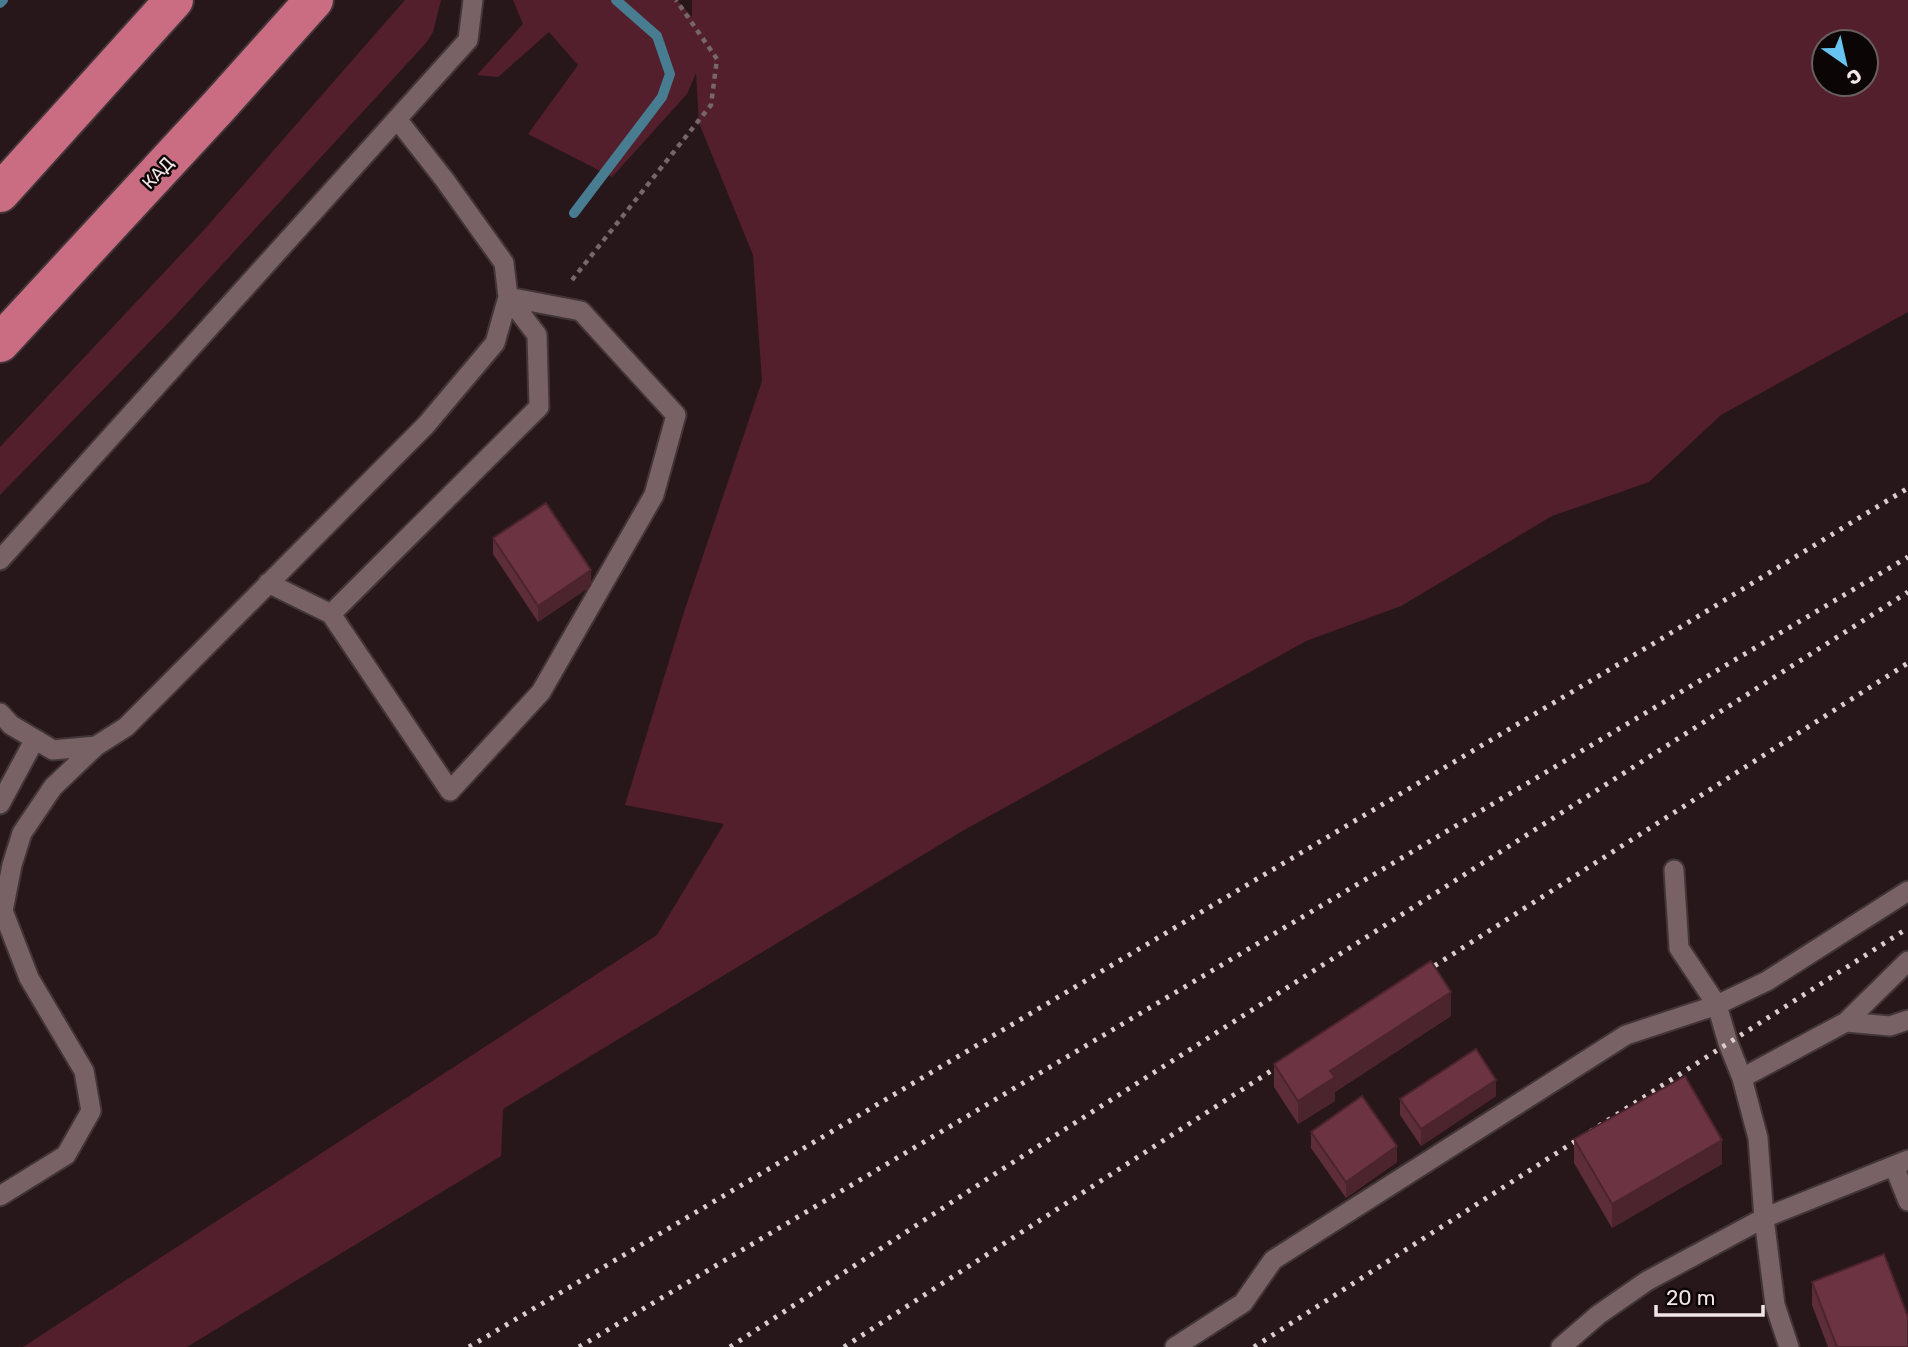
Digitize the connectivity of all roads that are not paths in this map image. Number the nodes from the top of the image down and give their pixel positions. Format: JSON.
{"nodes":[{"id":1,"x":174,"y":0,"type":"edge"},
{"id":2,"x":314,"y":0,"type":"edge"},
{"id":3,"x":473,"y":0,"type":"edge"},
{"id":4,"x":397,"y":119,"type":"junction"},
{"id":5,"x":0,"y":193,"type":"edge"},
{"id":6,"x":508,"y":297,"type":"junction"},
{"id":7,"x":0,"y":343,"type":"edge"},
{"id":8,"x":0,"y":560,"type":"edge"},
{"id":9,"x":268,"y":583,"type":"junction"},
{"id":10,"x":331,"y":614,"type":"junction"},
{"id":11,"x":0,"y":713,"type":"edge"},
{"id":12,"x":35,"y":739,"type":"junction"},
{"id":13,"x":96,"y":746,"type":"junction"},
{"id":14,"x":0,"y":804,"type":"edge"},
{"id":15,"x":1674,"y":870,"type":"dead end"},
{"id":16,"x":1908,"y":891,"type":"edge"},
{"id":17,"x":1908,"y":961,"type":"edge"},
{"id":18,"x":1717,"y":1005,"type":"junction"},
{"id":19,"x":1908,"y":1020,"type":"edge"},
{"id":20,"x":1846,"y":1022,"type":"junction"},
{"id":21,"x":1742,"y":1078,"type":"junction"},
{"id":22,"x":1901,"y":1163,"type":"edge"},
{"id":23,"x":0,"y":1196,"type":"edge"},
{"id":24,"x":1908,"y":1201,"type":"edge"},
{"id":25,"x":1764,"y":1218,"type":"junction"},
{"id":26,"x":1175,"y":1347,"type":"edge"},
{"id":27,"x":1561,"y":1347,"type":"edge"},
{"id":28,"x":1789,"y":1347,"type":"edge"}],
"edges":[{"from":1,"to":5,"type":"highway"},
{"from":2,"to":7,"type":"highway","name":"КАД"},
{"from":3,"to":4,"type":"lane"},
{"from":4,"to":6,"type":"lane"},
{"from":4,"to":8,"type":"lane"},
{"from":6,"to":9,"type":"lane"},
{"from":6,"to":10,"type":"lane"},
{"from":6,"to":10,"type":"lane"},
{"from":9,"to":10,"type":"lane"},
{"from":9,"to":13,"type":"lane"},
{"from":11,"to":12,"type":"lane"},
{"from":12,"to":13,"type":"lane"},
{"from":12,"to":14,"type":"lane"},
{"from":13,"to":23,"type":"lane"},
{"from":15,"to":18,"type":"lane"},
{"from":16,"to":18,"type":"lane"},
{"from":17,"to":20,"type":"lane"},
{"from":18,"to":21,"type":"lane"},
{"from":18,"to":26,"type":"lane"},
{"from":19,"to":20,"type":"lane"},
{"from":20,"to":21,"type":"lane"},
{"from":21,"to":25,"type":"lane"},
{"from":22,"to":24,"type":"lane"},
{"from":22,"to":25,"type":"lane"},
{"from":25,"to":27,"type":"lane"},
{"from":25,"to":28,"type":"lane"}]}
